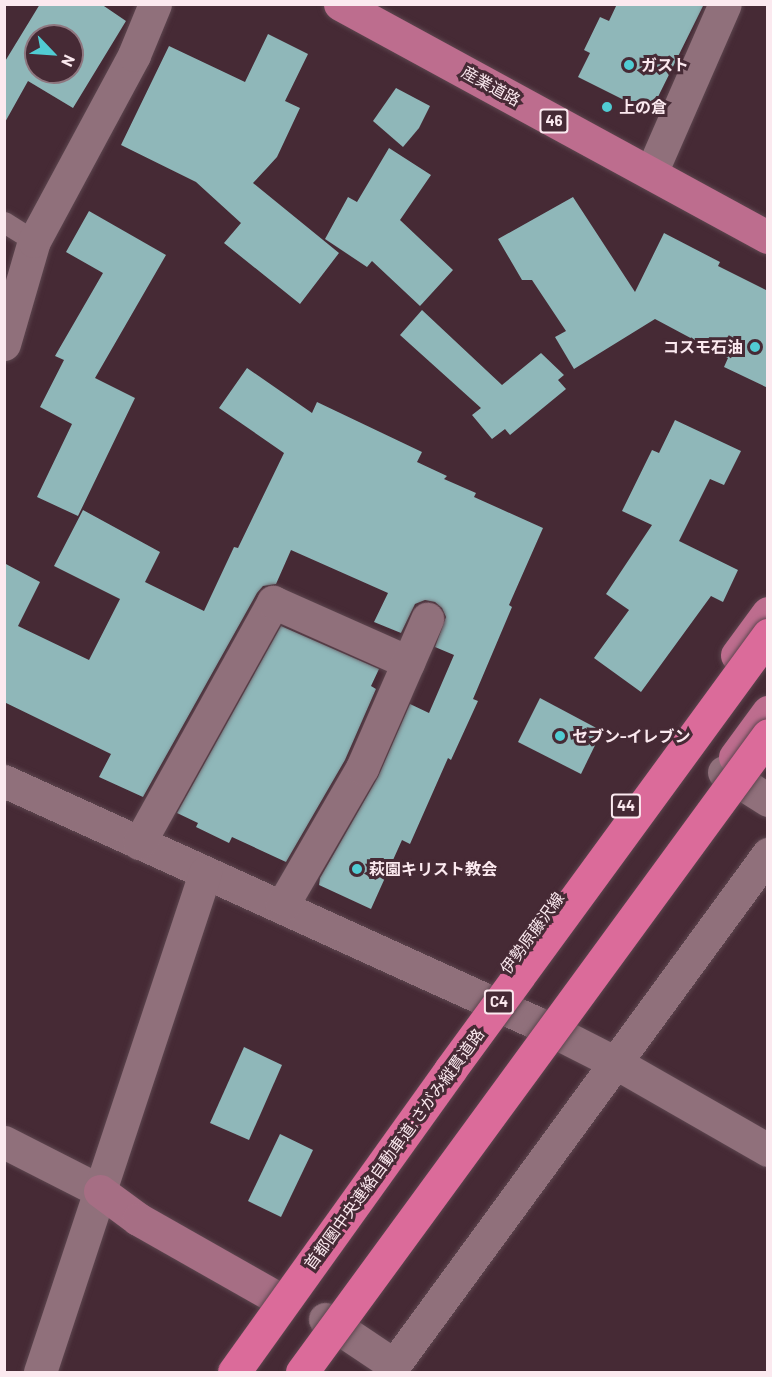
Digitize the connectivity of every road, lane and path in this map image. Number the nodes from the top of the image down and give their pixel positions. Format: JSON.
{"nodes":[{"id":1,"x":155,"y":4,"type":"edge"},
{"id":2,"x":340,"y":4,"type":"edge"},
{"id":3,"x":725,"y":4,"type":"edge"},
{"id":4,"x":651,"y":173,"type":"junction"},
{"id":5,"x":4,"y":222,"type":"edge"},
{"id":6,"x":768,"y":237,"type":"edge"},
{"id":7,"x":34,"y":241,"type":"junction"},
{"id":8,"x":4,"y":344,"type":"edge"},
{"id":9,"x":768,"y":613,"type":"edge"},
{"id":10,"x":427,"y":619,"type":"dead end"},
{"id":11,"x":768,"y":635,"type":"edge"},
{"id":12,"x":408,"y":662,"type":"junction"},
{"id":13,"x":768,"y":712,"type":"edge"},
{"id":14,"x":768,"y":735,"type":"edge"},
{"id":15,"x":724,"y":772,"type":"junction"},
{"id":16,"x":4,"y":781,"type":"edge"},
{"id":17,"x":768,"y":800,"type":"edge"},
{"id":18,"x":139,"y":843,"type":"junction"},
{"id":19,"x":768,"y":854,"type":"edge"},
{"id":20,"x":205,"y":873,"type":"junction"},
{"id":21,"x":282,"y":906,"type":"junction"},
{"id":22,"x":484,"y":999,"type":"junction"},
{"id":23,"x":539,"y":1024,"type":"junction"},
{"id":24,"x":616,"y":1063,"type":"junction"},
{"id":25,"x":4,"y":1142,"type":"edge"},
{"id":26,"x":768,"y":1150,"type":"edge"},
{"id":27,"x":100,"y":1191,"type":"junction"},
{"id":28,"x":272,"y":1295,"type":"junction"},
{"id":29,"x":325,"y":1319,"type":"junction"},
{"id":30,"x":392,"y":1369,"type":"edge"},
{"id":31,"x":40,"y":1372,"type":"edge"},
{"id":32,"x":216,"y":1372,"type":"edge"},
{"id":33,"x":234,"y":1372,"type":"edge"},
{"id":34,"x":286,"y":1372,"type":"edge"},
{"id":35,"x":302,"y":1372,"type":"edge"}],
"edges":[{"from":1,"to":7,"type":"street"},
{"from":2,"to":4,"type":"main road","name":"産業道路","number":"46"},
{"from":3,"to":4,"type":"street"},
{"from":4,"to":6,"type":"main road","name":"産業道路","number":"46"},
{"from":5,"to":7,"type":"lane"},
{"from":7,"to":8,"type":"street"},
{"from":9,"to":22,"type":"main road","name":"伊勢原藤沢線","number":"44"},
{"from":10,"to":12,"type":"street"},
{"from":11,"to":33,"type":"highway","name":"首都圏中央連絡自動車道;さがみ縦貫道路","number":"C4","bridge":true},
{"from":12,"to":18,"type":"street"},
{"from":12,"to":21,"type":"street"},
{"from":13,"to":15,"type":"main road"},
{"from":14,"to":35,"type":"highway","bridge":true},
{"from":15,"to":17,"type":"street"},
{"from":15,"to":23,"type":"main road"},
{"from":16,"to":18,"type":"street"},
{"from":18,"to":20,"type":"street"},
{"from":19,"to":24,"type":"street"},
{"from":20,"to":21,"type":"street"},
{"from":20,"to":27,"type":"street"},
{"from":21,"to":22,"type":"street"},
{"from":22,"to":23,"type":"street"},
{"from":22,"to":28,"type":"main road","name":"伊勢原藤沢線","number":"44"},
{"from":23,"to":24,"type":"street"},
{"from":23,"to":29,"type":"main road"},
{"from":24,"to":26,"type":"street"},
{"from":24,"to":30,"type":"street"},
{"from":25,"to":27,"type":"street"},
{"from":27,"to":28,"type":"street"},
{"from":27,"to":31,"type":"street"},
{"from":28,"to":32,"type":"main road","name":"伊勢原藤沢線","number":"44"},
{"from":29,"to":30,"type":"street"},
{"from":29,"to":34,"type":"main road"}]}
